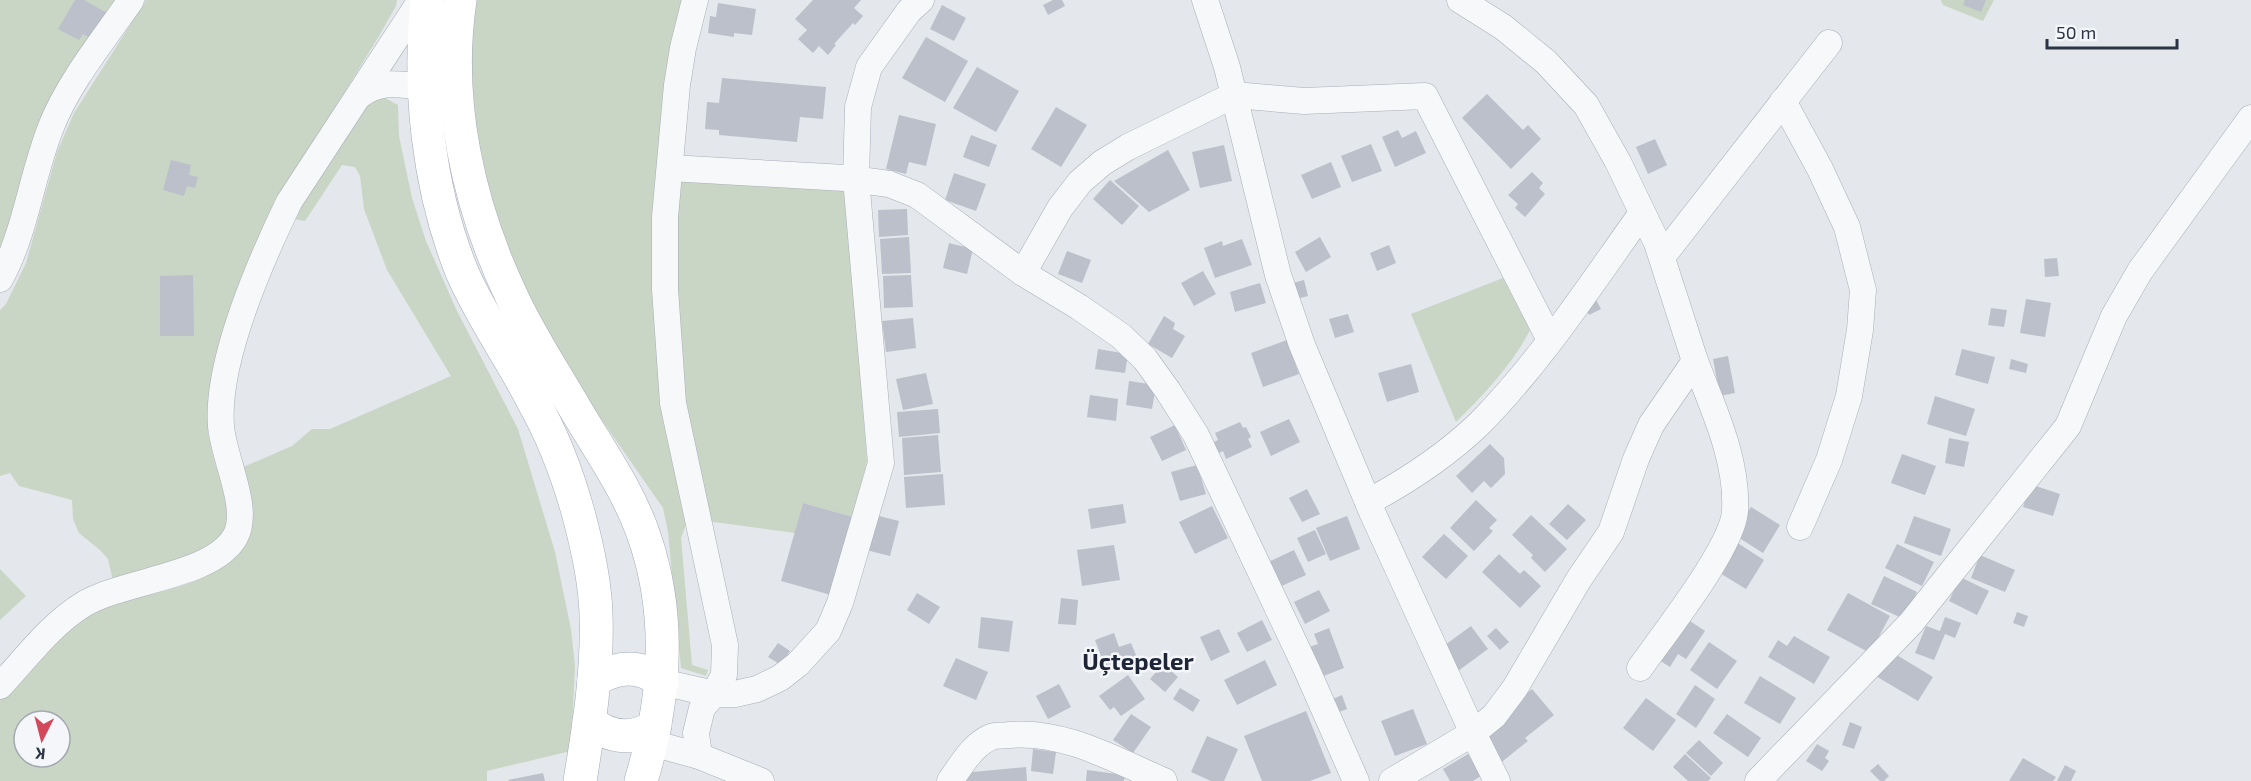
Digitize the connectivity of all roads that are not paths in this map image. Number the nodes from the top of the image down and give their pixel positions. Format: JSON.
{"nodes":[{"id":1,"x":131,"y":0,"type":"edge"},
{"id":2,"x":421,"y":0,"type":"edge"},
{"id":3,"x":427,"y":0,"type":"edge"},
{"id":4,"x":460,"y":0,"type":"edge"},
{"id":5,"x":695,"y":0,"type":"edge"},
{"id":6,"x":921,"y":0,"type":"edge"},
{"id":7,"x":1205,"y":0,"type":"edge"},
{"id":8,"x":1460,"y":0,"type":"edge"},
{"id":9,"x":1829,"y":44,"type":"dead end"},
{"id":10,"x":424,"y":87,"type":"junction"},
{"id":11,"x":360,"y":95,"type":"junction"},
{"id":12,"x":1234,"y":95,"type":"junction"},
{"id":13,"x":1783,"y":101,"type":"junction"},
{"id":14,"x":2251,"y":118,"type":"edge"},
{"id":15,"x":670,"y":168,"type":"junction"},
{"id":16,"x":855,"y":179,"type":"junction"},
{"id":17,"x":1642,"y":213,"type":"junction"},
{"id":18,"x":1662,"y":257,"type":"junction"},
{"id":19,"x":1023,"y":273,"type":"junction"},
{"id":20,"x":0,"y":279,"type":"edge"},
{"id":21,"x":1550,"y":340,"type":"junction"},
{"id":22,"x":1695,"y":361,"type":"junction"},
{"id":23,"x":1368,"y":502,"type":"junction"},
{"id":24,"x":1800,"y":527,"type":"dead end"},
{"id":25,"x":1640,"y":668,"type":"dead end"},
{"id":26,"x":594,"y":680,"type":"junction"},
{"id":27,"x":662,"y":682,"type":"junction"},
{"id":28,"x":0,"y":686,"type":"edge"},
{"id":29,"x":714,"y":694,"type":"junction"},
{"id":30,"x":589,"y":721,"type":"junction"},
{"id":31,"x":1473,"y":733,"type":"junction"},
{"id":32,"x":653,"y":734,"type":"junction"},
{"id":33,"x":699,"y":756,"type":"junction"},
{"id":34,"x":580,"y":781,"type":"edge"},
{"id":35,"x":641,"y":781,"type":"edge"},
{"id":36,"x":761,"y":781,"type":"edge"},
{"id":37,"x":950,"y":781,"type":"edge"},
{"id":38,"x":1164,"y":781,"type":"edge"},
{"id":39,"x":1356,"y":781,"type":"edge"},
{"id":40,"x":1392,"y":781,"type":"edge"},
{"id":41,"x":1497,"y":781,"type":"edge"},
{"id":42,"x":1758,"y":781,"type":"edge"}],
"edges":[{"from":1,"to":20,"type":"street"},
{"from":2,"to":11,"type":"street"},
{"from":3,"to":10,"type":"main road"},
{"from":4,"to":27,"type":"main road"},
{"from":5,"to":15,"type":"street"},
{"from":6,"to":16,"type":"street"},
{"from":7,"to":12,"type":"street"},
{"from":8,"to":17,"type":"street"},
{"from":9,"to":13,"type":"street"},
{"from":10,"to":11,"type":"street"},
{"from":10,"to":26,"type":"main road"},
{"from":11,"to":28,"type":"street"},
{"from":12,"to":19,"type":"street"},
{"from":12,"to":21,"type":"street"},
{"from":12,"to":23,"type":"street"},
{"from":13,"to":18,"type":"street"},
{"from":13,"to":24,"type":"street"},
{"from":14,"to":42,"type":"street"},
{"from":15,"to":16,"type":"street"},
{"from":15,"to":29,"type":"street"},
{"from":16,"to":19,"type":"street"},
{"from":16,"to":29,"type":"street"},
{"from":17,"to":18,"type":"street"},
{"from":17,"to":21,"type":"street"},
{"from":18,"to":22,"type":"street"},
{"from":19,"to":39,"type":"street"},
{"from":21,"to":23,"type":"street"},
{"from":22,"to":25,"type":"street"},
{"from":22,"to":31,"type":"street"},
{"from":23,"to":31,"type":"street"},
{"from":26,"to":27,"type":"main road"},
{"from":26,"to":30,"type":"main road"},
{"from":27,"to":29,"type":"street"},
{"from":27,"to":32,"type":"main road"},
{"from":29,"to":33,"type":"street"},
{"from":30,"to":32,"type":"main road"},
{"from":30,"to":34,"type":"main road"},
{"from":31,"to":40,"type":"street"},
{"from":31,"to":41,"type":"street"},
{"from":32,"to":33,"type":"street"},
{"from":32,"to":35,"type":"main road"},
{"from":33,"to":36,"type":"street"},
{"from":37,"to":38,"type":"street"}]}
